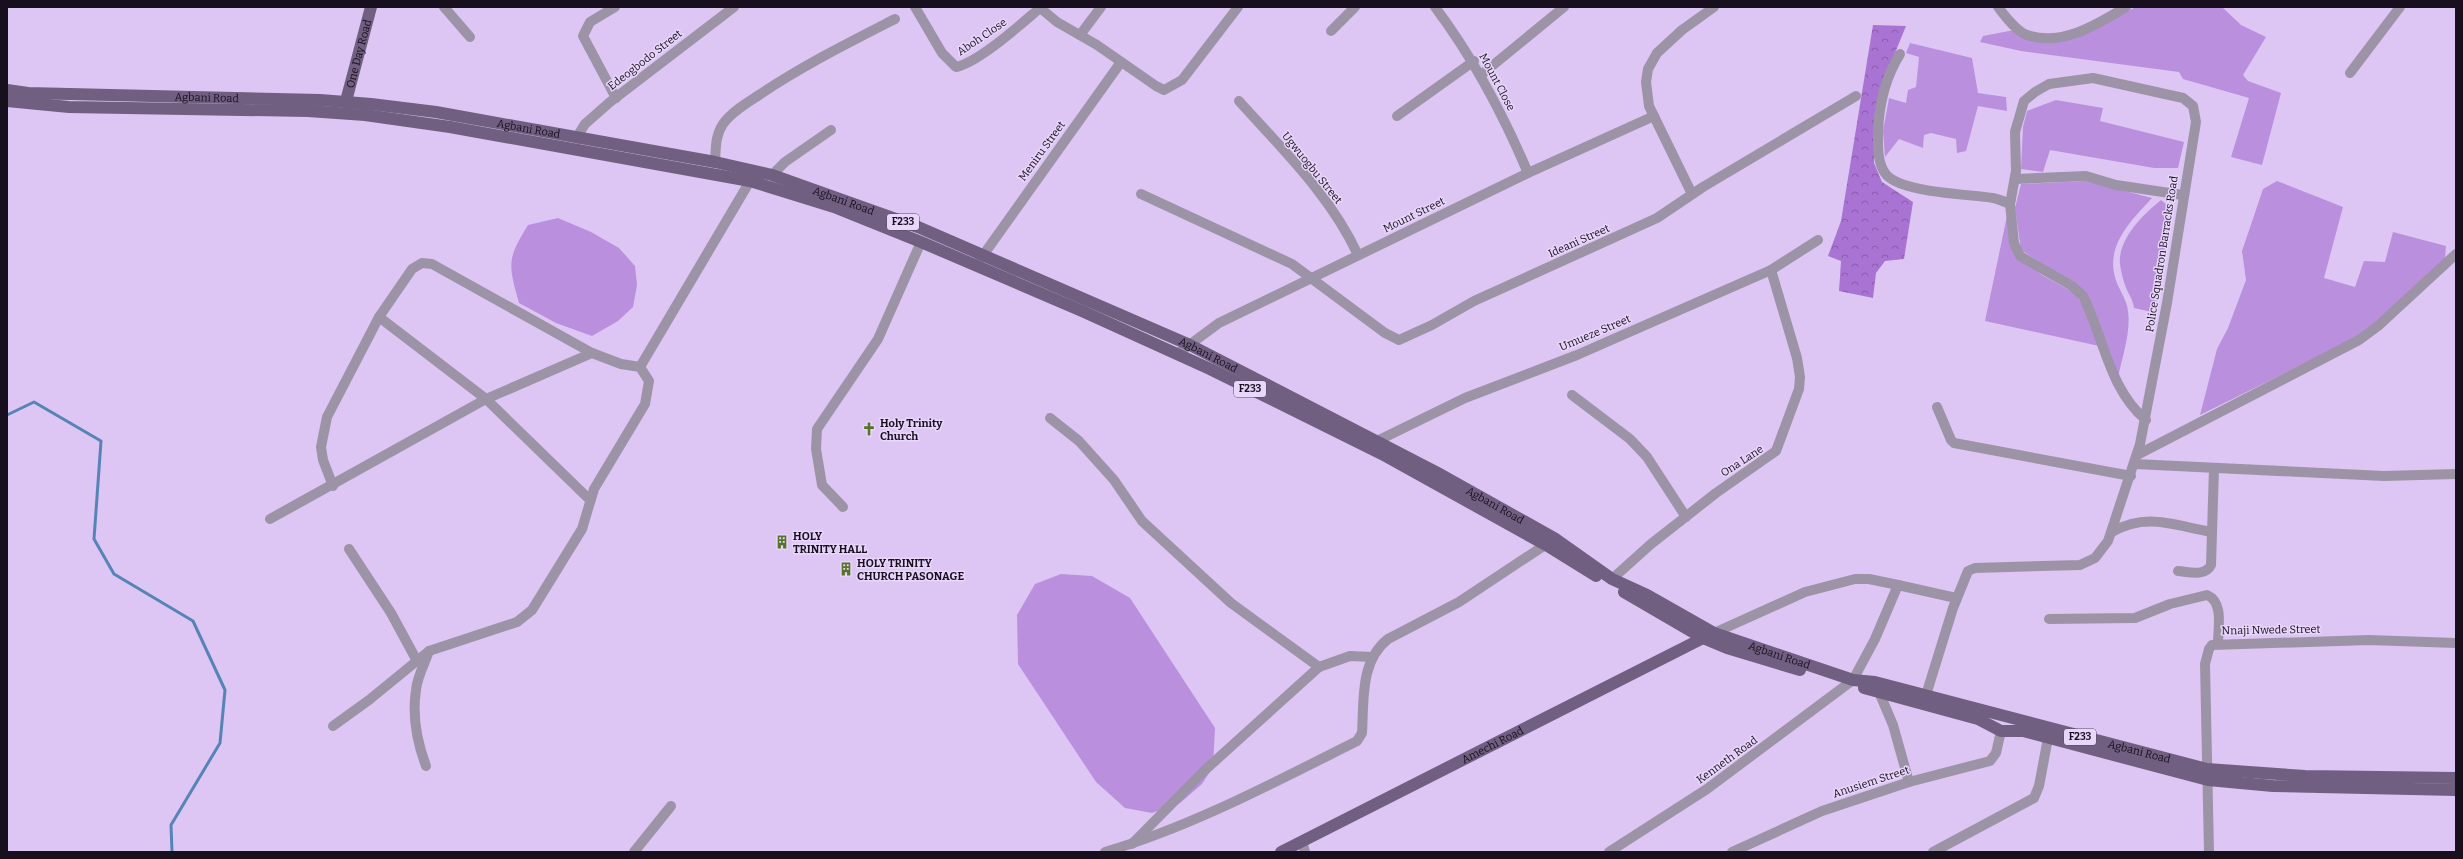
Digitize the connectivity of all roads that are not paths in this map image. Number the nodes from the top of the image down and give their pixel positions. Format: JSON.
{"nodes":[{"id":1,"x":371,"y":7,"type":"edge"},
{"id":2,"x":444,"y":7,"type":"edge"},
{"id":3,"x":615,"y":7,"type":"edge"},
{"id":4,"x":734,"y":7,"type":"edge"},
{"id":5,"x":915,"y":7,"type":"edge"},
{"id":6,"x":1040,"y":7,"type":"edge"},
{"id":7,"x":1102,"y":7,"type":"edge"},
{"id":8,"x":1238,"y":7,"type":"edge"},
{"id":9,"x":1355,"y":7,"type":"edge"},
{"id":10,"x":1435,"y":7,"type":"edge"},
{"id":11,"x":1564,"y":7,"type":"edge"},
{"id":12,"x":1714,"y":7,"type":"edge"},
{"id":13,"x":1998,"y":7,"type":"edge"},
{"id":14,"x":2126,"y":7,"type":"edge"},
{"id":15,"x":2400,"y":7,"type":"edge"},
{"id":16,"x":894,"y":19,"type":"dead end"},
{"id":17,"x":1331,"y":31,"type":"dead end"},
{"id":18,"x":1080,"y":35,"type":"junction"},
{"id":19,"x":470,"y":36,"type":"dead end"},
{"id":20,"x":1900,"y":54,"type":"dead end"},
{"id":21,"x":1474,"y":61,"type":"junction"},
{"id":22,"x":1121,"y":62,"type":"junction"},
{"id":23,"x":2350,"y":73,"type":"dead end"},
{"id":24,"x":1481,"y":75,"type":"junction"},
{"id":25,"x":7,"y":90,"type":"edge"},
{"id":26,"x":1856,"y":96,"type":"dead end"},
{"id":27,"x":616,"y":98,"type":"junction"},
{"id":28,"x":7,"y":101,"type":"edge"},
{"id":29,"x":346,"y":101,"type":"junction"},
{"id":30,"x":1239,"y":101,"type":"dead end"},
{"id":31,"x":342,"y":114,"type":"junction"},
{"id":32,"x":1397,"y":116,"type":"dead end"},
{"id":33,"x":1654,"y":116,"type":"junction"},
{"id":34,"x":831,"y":130,"type":"dead end"},
{"id":35,"x":580,"y":138,"type":"junction"},
{"id":36,"x":715,"y":162,"type":"junction"},
{"id":37,"x":1528,"y":173,"type":"junction"},
{"id":38,"x":772,"y":175,"type":"junction"},
{"id":39,"x":2016,"y":179,"type":"junction"},
{"id":40,"x":750,"y":181,"type":"junction"},
{"id":41,"x":1141,"y":194,"type":"dead end"},
{"id":42,"x":1692,"y":194,"type":"junction"},
{"id":43,"x":2184,"y":196,"type":"junction"},
{"id":44,"x":2010,"y":204,"type":"junction"},
{"id":45,"x":1818,"y":240,"type":"dead end"},
{"id":46,"x":921,"y":242,"type":"junction"},
{"id":47,"x":2456,"y":254,"type":"edge"},
{"id":48,"x":1358,"y":255,"type":"junction"},
{"id":49,"x":980,"y":260,"type":"junction"},
{"id":50,"x":1771,"y":270,"type":"junction"},
{"id":51,"x":1309,"y":278,"type":"junction"},
{"id":52,"x":379,"y":317,"type":"junction"},
{"id":53,"x":1190,"y":345,"type":"junction"},
{"id":54,"x":592,"y":353,"type":"junction"},
{"id":55,"x":1177,"y":354,"type":"junction"},
{"id":56,"x":640,"y":367,"type":"junction"},
{"id":57,"x":1572,"y":395,"type":"dead end"},
{"id":58,"x":486,"y":399,"type":"junction"},
{"id":59,"x":1937,"y":407,"type":"dead end"},
{"id":60,"x":1050,"y":418,"type":"dead end"},
{"id":61,"x":2146,"y":420,"type":"junction"},
{"id":62,"x":1377,"y":441,"type":"junction"},
{"id":63,"x":2136,"y":459,"type":"junction"},
{"id":64,"x":2214,"y":468,"type":"junction"},
{"id":65,"x":2456,"y":474,"type":"edge"},
{"id":66,"x":2131,"y":476,"type":"junction"},
{"id":67,"x":333,"y":486,"type":"junction"},
{"id":68,"x":589,"y":499,"type":"junction"},
{"id":69,"x":843,"y":507,"type":"dead end"},
{"id":70,"x":1686,"y":517,"type":"junction"},
{"id":71,"x":270,"y":519,"type":"dead end"},
{"id":72,"x":2112,"y":532,"type":"junction"},
{"id":73,"x":2212,"y":532,"type":"junction"},
{"id":74,"x":1550,"y":542,"type":"junction"},
{"id":75,"x":349,"y":549,"type":"dead end"},
{"id":76,"x":2178,"y":571,"type":"dead end"},
{"id":77,"x":1612,"y":579,"type":"junction"},
{"id":78,"x":1898,"y":585,"type":"junction"},
{"id":79,"x":1956,"y":598,"type":"junction"},
{"id":80,"x":2049,"y":619,"type":"dead end"},
{"id":81,"x":1709,"y":636,"type":"junction"},
{"id":82,"x":2218,"y":643,"type":"junction"},
{"id":83,"x":2456,"y":643,"type":"edge"},
{"id":84,"x":429,"y":651,"type":"junction"},
{"id":85,"x":1372,"y":657,"type":"junction"},
{"id":86,"x":417,"y":661,"type":"junction"},
{"id":87,"x":1319,"y":667,"type":"junction"},
{"id":88,"x":1850,"y":682,"type":"junction"},
{"id":89,"x":1879,"y":692,"type":"junction"},
{"id":90,"x":1926,"y":695,"type":"junction"},
{"id":91,"x":333,"y":726,"type":"dead end"},
{"id":92,"x":2001,"y":731,"type":"junction"},
{"id":93,"x":2048,"y":738,"type":"junction"},
{"id":94,"x":426,"y":766,"type":"dead end"},
{"id":95,"x":2208,"y":774,"type":"junction"},
{"id":96,"x":2456,"y":778,"type":"edge"},
{"id":97,"x":1909,"y":782,"type":"junction"},
{"id":98,"x":2456,"y":790,"type":"edge"},
{"id":99,"x":671,"y":806,"type":"dead end"},
{"id":100,"x":1132,"y":844,"type":"junction"},
{"id":101,"x":1303,"y":847,"type":"edge"},
{"id":102,"x":634,"y":852,"type":"edge"},
{"id":103,"x":1105,"y":852,"type":"edge"},
{"id":104,"x":1282,"y":852,"type":"edge"},
{"id":105,"x":1609,"y":852,"type":"edge"},
{"id":106,"x":1732,"y":852,"type":"edge"},
{"id":107,"x":1933,"y":852,"type":"edge"},
{"id":108,"x":2209,"y":852,"type":"edge"}],
"edges":[{"from":1,"to":29,"type":"main road","name":"One Day Road"},
{"from":2,"to":19,"type":"street"},
{"from":3,"to":27,"type":"street"},
{"from":4,"to":27,"type":"street","name":"Edeogbodo Street"},
{"from":5,"to":6,"type":"street","name":"Aboh Close"},
{"from":6,"to":18,"type":"street"},
{"from":7,"to":18,"type":"street"},
{"from":8,"to":22,"type":"street"},
{"from":9,"to":17,"type":"street"},
{"from":10,"to":21,"type":"street","name":"Mount Close"},
{"from":11,"to":24,"type":"street"},
{"from":12,"to":33,"type":"street"},
{"from":13,"to":14,"type":"street"},
{"from":15,"to":23,"type":"street"},
{"from":16,"to":36,"type":"street"},
{"from":18,"to":22,"type":"street"},
{"from":20,"to":44,"type":"street"},
{"from":21,"to":24,"type":"street","name":"Mount Close"},
{"from":21,"to":32,"type":"street"},
{"from":22,"to":49,"type":"street","name":"Meniru Street"},
{"from":24,"to":37,"type":"street","name":"Mount Close"},
{"from":25,"to":29,"type":"main road","name":"Agbani Road","number":"F233"},
{"from":26,"to":42,"type":"street","name":"Ideani Street"},
{"from":27,"to":35,"type":"street","name":"Edeogbodo Street"},
{"from":28,"to":31,"type":"main road","name":"Agbani Road","number":"F233"},
{"from":29,"to":31,"type":"street"},
{"from":29,"to":35,"type":"main road","name":"Agbani Road","number":"F233"},
{"from":30,"to":48,"type":"street","name":"Ugwuogbu Street"},
{"from":31,"to":40,"type":"main road","name":"Agbani Road","number":"F233"},
{"from":33,"to":37,"type":"street","name":"Mount Street"},
{"from":33,"to":42,"type":"street"},
{"from":34,"to":38,"type":"street"},
{"from":35,"to":36,"type":"main road","name":"Agbani Road","number":"F233"},
{"from":36,"to":38,"type":"main road","name":"Agbani Road","number":"F233"},
{"from":37,"to":48,"type":"street","name":"Mount Street"},
{"from":38,"to":49,"type":"main road","name":"Agbani Road","number":"F233"},
{"from":39,"to":43,"type":"street"},
{"from":39,"to":43,"type":"street","name":"Police Squadron Barracks Road"},
{"from":39,"to":44,"type":"street","name":"Police Squadron Barracks Road"},
{"from":40,"to":46,"type":"main road","name":"Agbani Road","number":"F233"},
{"from":40,"to":56,"type":"street"},
{"from":41,"to":51,"type":"street"},
{"from":42,"to":51,"type":"street","name":"Ideani Street"},
{"from":43,"to":61,"type":"street","name":"Police Squadron Barracks Road"},
{"from":44,"to":61,"type":"street","name":"Police Squadron Barracks Road"},
{"from":45,"to":50,"type":"street","name":"Umueze Street"},
{"from":46,"to":49,"type":"main road","name":"Agbani Road","number":"F233"},
{"from":46,"to":69,"type":"street"},
{"from":47,"to":63,"type":"street"},
{"from":48,"to":51,"type":"street","name":"Mount Street"},
{"from":49,"to":53,"type":"main road","name":"Agbani Road","number":"F233"},
{"from":49,"to":55,"type":"main road","name":"Agbani Road","number":"F233"},
{"from":50,"to":62,"type":"street","name":"Umueze Street"},
{"from":50,"to":70,"type":"street","name":"Ona Lane"},
{"from":51,"to":53,"type":"street","name":"Mount Street"},
{"from":52,"to":54,"type":"street"},
{"from":52,"to":58,"type":"street"},
{"from":52,"to":67,"type":"street"},
{"from":53,"to":55,"type":"street","name":"Mount Street"},
{"from":53,"to":62,"type":"main road","name":"Agbani Road","number":"F233"},
{"from":54,"to":56,"type":"street"},
{"from":54,"to":58,"type":"street"},
{"from":55,"to":74,"type":"main road","name":"Agbani Road","number":"F233"},
{"from":56,"to":68,"type":"street"},
{"from":57,"to":70,"type":"street"},
{"from":58,"to":67,"type":"street"},
{"from":58,"to":68,"type":"street"},
{"from":59,"to":66,"type":"street"},
{"from":60,"to":87,"type":"street"},
{"from":61,"to":63,"type":"street"},
{"from":62,"to":74,"type":"main road","name":"Agbani Road","number":"F233"},
{"from":63,"to":64,"type":"street"},
{"from":63,"to":66,"type":"street"},
{"from":64,"to":65,"type":"street"},
{"from":64,"to":73,"type":"street"},
{"from":66,"to":72,"type":"street"},
{"from":67,"to":71,"type":"street"},
{"from":68,"to":84,"type":"street"},
{"from":70,"to":77,"type":"street","name":"Ona Lane"},
{"from":72,"to":73,"type":"street"},
{"from":72,"to":79,"type":"street"},
{"from":73,"to":76,"type":"street"},
{"from":74,"to":77,"type":"main road","name":"Agbani Road","number":"F233"},
{"from":74,"to":81,"type":"main road","name":"Agbani Road","number":"F233"},
{"from":74,"to":85,"type":"street"},
{"from":75,"to":86,"type":"street"},
{"from":77,"to":81,"type":"main road","name":"Agbani Road","number":"F233"},
{"from":78,"to":79,"type":"street"},
{"from":78,"to":81,"type":"street"},
{"from":78,"to":88,"type":"street"},
{"from":79,"to":90,"type":"street"},
{"from":80,"to":82,"type":"street"},
{"from":81,"to":88,"type":"main road","name":"Agbani Road","number":"F233"},
{"from":81,"to":101,"type":"main road","name":"Amechi Road"},
{"from":82,"to":83,"type":"street","name":"Nnaji Nwede Street"},
{"from":82,"to":95,"type":"street","name":"Nnaji Nwede Street"},
{"from":84,"to":86,"type":"street"},
{"from":84,"to":94,"type":"street"},
{"from":85,"to":87,"type":"street"},
{"from":85,"to":100,"type":"street"},
{"from":86,"to":91,"type":"street"},
{"from":87,"to":100,"type":"street"},
{"from":88,"to":89,"type":"main road","name":"Agbani Road","number":"F233"},
{"from":88,"to":90,"type":"main road","name":"Agbani Road","number":"F233"},
{"from":88,"to":105,"type":"street","name":"Kenneth Road"},
{"from":89,"to":92,"type":"main road","name":"Agbani Road","number":"F233"},
{"from":89,"to":97,"type":"street"},
{"from":90,"to":95,"type":"main road","name":"Agbani Road","number":"F233"},
{"from":92,"to":93,"type":"main road","name":"Agbani Road","number":"F233"},
{"from":92,"to":97,"type":"street","name":"Anusiem Street"},
{"from":93,"to":95,"type":"main road","name":"Agbani Road","number":"F233"},
{"from":93,"to":107,"type":"street"},
{"from":95,"to":96,"type":"main road","name":"Agbani Road","number":"F233"},
{"from":95,"to":98,"type":"main road","name":"Agbani Road","number":"F233"},
{"from":95,"to":108,"type":"street","name":"Nnaji Nwede Street"},
{"from":97,"to":106,"type":"street","name":"Anusiem Street"},
{"from":99,"to":102,"type":"street"},
{"from":100,"to":103,"type":"street"},
{"from":101,"to":104,"type":"main road","name":"Amechi Road"}]}
